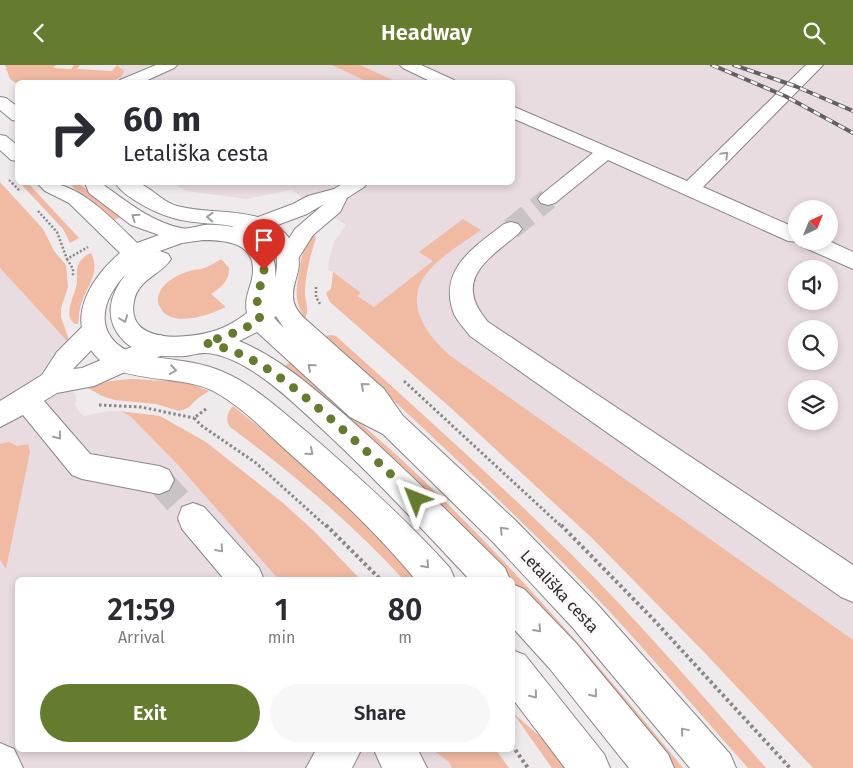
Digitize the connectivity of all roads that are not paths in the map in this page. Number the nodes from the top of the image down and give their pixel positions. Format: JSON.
{"nodes":[{"id":1,"x":408,"y":65,"type":"edge"},
{"id":2,"x":815,"y":65,"type":"edge"},
{"id":3,"x":157,"y":67,"type":"edge"},
{"id":4,"x":132,"y":80,"type":"edge"},
{"id":5,"x":441,"y":80,"type":"edge"},
{"id":6,"x":0,"y":102,"type":"edge"},
{"id":7,"x":515,"y":112,"type":"edge"},
{"id":8,"x":15,"y":114,"type":"edge"},
{"id":9,"x":0,"y":141,"type":"edge"},
{"id":10,"x":606,"y":152,"type":"junction"},
{"id":11,"x":15,"y":154,"type":"edge"},
{"id":12,"x":49,"y":185,"type":"edge"},
{"id":13,"x":95,"y":185,"type":"edge"},
{"id":14,"x":128,"y":185,"type":"edge"},
{"id":15,"x":349,"y":188,"type":"edge"},
{"id":16,"x":690,"y":189,"type":"junction"},
{"id":17,"x":548,"y":199,"type":"tunnel mouth"},
{"id":18,"x":258,"y":224,"type":"junction"},
{"id":19,"x":511,"y":229,"type":"tunnel mouth"},
{"id":20,"x":788,"y":232,"type":"edge"},
{"id":21,"x":232,"y":234,"type":"junction"},
{"id":22,"x":179,"y":235,"type":"junction"},
{"id":23,"x":829,"y":250,"type":"edge"},
{"id":24,"x":288,"y":257,"type":"junction"},
{"id":25,"x":101,"y":258,"type":"junction"},
{"id":26,"x":853,"y":261,"type":"edge"},
{"id":27,"x":134,"y":265,"type":"junction"},
{"id":28,"x":282,"y":289,"type":"junction"},
{"id":29,"x":260,"y":319,"type":"junction"},
{"id":30,"x":94,"y":331,"type":"junction"},
{"id":31,"x":205,"y":343,"type":"junction"},
{"id":32,"x":160,"y":345,"type":"junction"},
{"id":33,"x":126,"y":361,"type":"junction"},
{"id":34,"x":51,"y":383,"type":"junction"},
{"id":35,"x":26,"y":399,"type":"junction"},
{"id":36,"x":0,"y":415,"type":"edge"},
{"id":37,"x":392,"y":425,"type":"junction"},
{"id":38,"x":159,"y":480,"type":"tunnel mouth"},
{"id":39,"x":193,"y":518,"type":"tunnel mouth"},
{"id":40,"x":244,"y":577,"type":"edge"},
{"id":41,"x":436,"y":577,"type":"edge"},
{"id":42,"x":490,"y":577,"type":"edge"},
{"id":43,"x":853,"y":585,"type":"edge"},
{"id":44,"x":515,"y":604,"type":"edge"},
{"id":45,"x":515,"y":672,"type":"edge"},
{"id":46,"x":555,"y":721,"type":"junction"},
{"id":47,"x":340,"y":752,"type":"edge"},
{"id":48,"x":394,"y":752,"type":"edge"},
{"id":49,"x":0,"y":763,"type":"edge"},
{"id":50,"x":3,"y":768,"type":"edge"},
{"id":51,"x":326,"y":768,"type":"edge"},
{"id":52,"x":407,"y":768,"type":"edge"},
{"id":53,"x":590,"y":768,"type":"edge"},
{"id":54,"x":606,"y":768,"type":"edge"},
{"id":55,"x":654,"y":768,"type":"edge"},
{"id":56,"x":716,"y":768,"type":"edge"}],
"edges":[{"from":1,"to":5,"type":"main road"},
{"from":16,"to":2,"type":"main road","one_way":true},
{"from":3,"to":4,"type":"main road"},
{"from":6,"to":8,"type":"main road"},
{"from":7,"to":10,"type":"main road"},
{"from":9,"to":11,"type":"main road"},
{"from":10,"to":16,"type":"main road"},
{"from":10,"to":17,"type":"main road"},
{"from":12,"to":25,"type":"main road"},
{"from":12,"to":27,"type":"main road"},
{"from":22,"to":13,"type":"main road","name":"Letališka cesta","one_way":true},
{"from":18,"to":14,"type":"main road","one_way":true},
{"from":15,"to":18,"type":"main road"},
{"from":15,"to":24,"type":"main road"},
{"from":16,"to":20,"type":"main road"},
{"from":18,"to":21,"type":"main road"},
{"from":18,"to":24,"type":"main road"},
{"from":19,"to":43,"type":"main road"},
{"from":21,"to":22,"type":"main road","name":"Letališka cesta"},
{"from":21,"to":27,"type":"main road","name":"Letališka cesta"},
{"from":21,"to":29,"type":"main road","name":"Letališka cesta"},
{"from":22,"to":27,"type":"main road","name":"Letališka cesta"},
{"from":23,"to":26,"type":"main road"},
{"from":24,"to":28,"type":"main road","name":"Letališka cesta"},
{"from":25,"to":27,"type":"main road","name":"Letališka cesta"},
{"from":25,"to":30,"type":"main road","name":"Letališka cesta"},
{"from":27,"to":32,"type":"main road","name":"Letališka cesta","one_way":true},
{"from":28,"to":29,"type":"main road","name":"Letališka cesta"},
{"from":37,"to":28,"type":"main road","name":"Letališka cesta","one_way":true},
{"from":29,"to":31,"type":"main road","name":"Letališka cesta"},
{"from":37,"to":29,"type":"main road","name":"Letališka cesta","one_way":true},
{"from":30,"to":33,"type":"main road"},
{"from":30,"to":34,"type":"main road"},
{"from":31,"to":32,"type":"main road","name":"Letališka cesta"},
{"from":31,"to":42,"type":"main road","name":"Letališka cesta"},
{"from":32,"to":33,"type":"main road","name":"Letališka cesta"},
{"from":33,"to":34,"type":"main road","name":"Letališka cesta"},
{"from":33,"to":41,"type":"main road","one_way":true},
{"from":34,"to":35,"type":"main road"},
{"from":35,"to":36,"type":"main road"},
{"from":35,"to":38,"type":"main road","one_way":true},
{"from":56,"to":37,"type":"main road","name":"Letališka cesta","one_way":true},
{"from":39,"to":40,"type":"main road","one_way":true},
{"from":44,"to":55,"type":"main road","one_way":true},
{"from":45,"to":46,"type":"main road","one_way":true},
{"from":46,"to":53,"type":"main road"},
{"from":46,"to":54,"type":"main road"},
{"from":47,"to":51,"type":"main road"},
{"from":48,"to":52,"type":"main road"},
{"from":49,"to":50,"type":"main road"}]}
